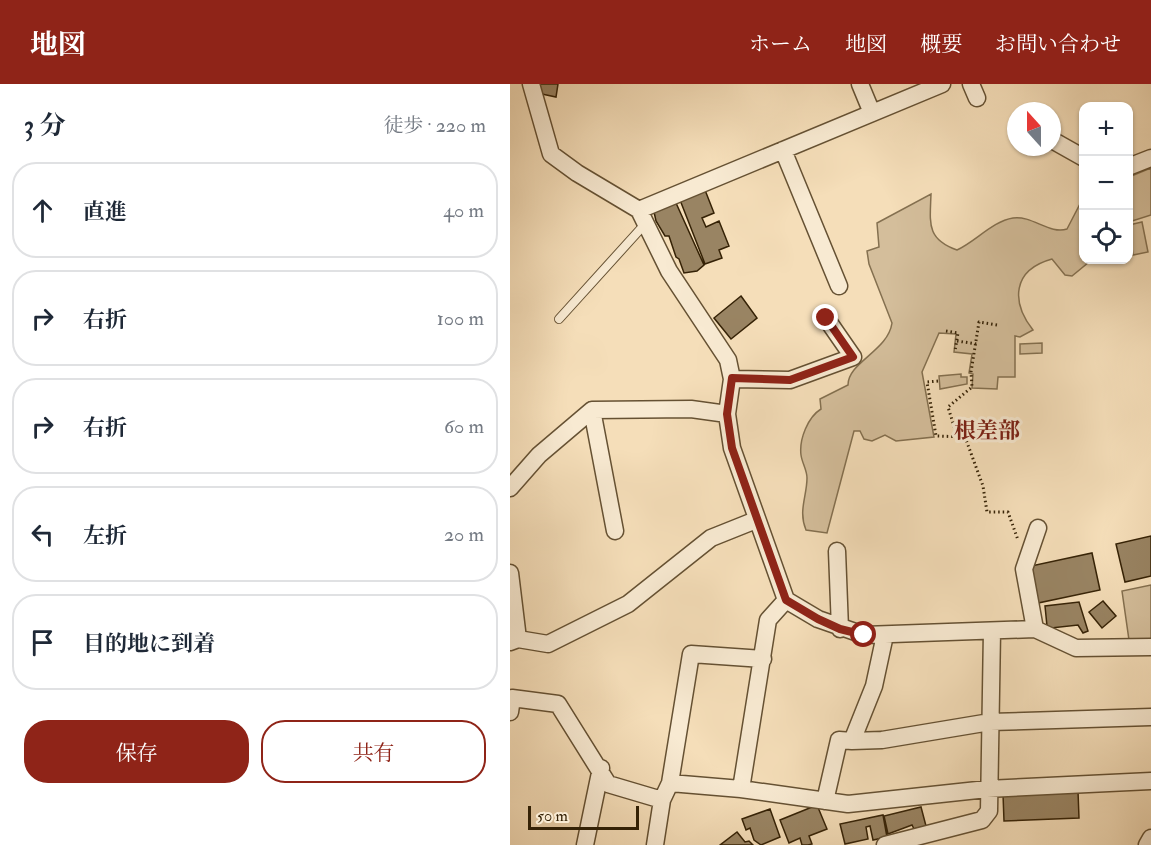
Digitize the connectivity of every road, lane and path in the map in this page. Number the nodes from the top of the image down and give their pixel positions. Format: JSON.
{"nodes":[{"id":1,"x":531,"y":84,"type":"edge"},
{"id":2,"x":860,"y":84,"type":"edge"},
{"id":3,"x":935,"y":85,"type":"edge"},
{"id":4,"x":872,"y":113,"type":"junction"},
{"id":5,"x":1061,"y":145,"type":"edge"},
{"id":6,"x":783,"y":150,"type":"junction"},
{"id":7,"x":1080,"y":156,"type":"edge"},
{"id":8,"x":1151,"y":158,"type":"edge"},
{"id":9,"x":1133,"y":165,"type":"edge"},
{"id":10,"x":642,"y":217,"type":"junction"},
{"id":11,"x":839,"y":286,"type":"dead end"},
{"id":12,"x":826,"y":318,"type":"dead end"},
{"id":13,"x":559,"y":319,"type":"dead end"},
{"id":14,"x":997,"y":325,"type":"dead end"},
{"id":15,"x":946,"y":331,"type":"dead end"},
{"id":16,"x":957,"y":341,"type":"junction"},
{"id":17,"x":977,"y":344,"type":"junction"},
{"id":18,"x":955,"y":351,"type":"dead end"},
{"id":19,"x":732,"y":378,"type":"junction"},
{"id":20,"x":938,"y":381,"type":"dead end"},
{"id":21,"x":592,"y":410,"type":"junction"},
{"id":22,"x":727,"y":414,"type":"junction"},
{"id":23,"x":957,"y":436,"type":"junction"},
{"id":24,"x":510,"y":488,"type":"edge"},
{"id":25,"x":756,"y":520,"type":"junction"},
{"id":26,"x":1038,"y":528,"type":"dead end"},
{"id":27,"x":615,"y":531,"type":"dead end"},
{"id":28,"x":837,"y":550,"type":"dead end"},
{"id":29,"x":1026,"y":562,"type":"junction"},
{"id":30,"x":511,"y":580,"type":"edge"},
{"id":31,"x":786,"y":600,"type":"junction"},
{"id":32,"x":840,"y":629,"type":"junction"},
{"id":33,"x":1035,"y":629,"type":"junction"},
{"id":34,"x":992,"y":631,"type":"junction"},
{"id":35,"x":885,"y":635,"type":"junction"},
{"id":36,"x":514,"y":640,"type":"edge"},
{"id":37,"x":1151,"y":647,"type":"edge"},
{"id":38,"x":763,"y":659,"type":"junction"},
{"id":39,"x":510,"y":712,"type":"edge"},
{"id":40,"x":1151,"y":717,"type":"edge"},
{"id":41,"x":990,"y":722,"type":"junction"},
{"id":42,"x":852,"y":741,"type":"junction"},
{"id":43,"x":601,"y":768,"type":"junction"},
{"id":44,"x":1151,"y":781,"type":"edge"},
{"id":45,"x":670,"y":783,"type":"junction"},
{"id":46,"x":741,"y":789,"type":"junction"},
{"id":47,"x":987,"y":789,"type":"junction"},
{"id":48,"x":662,"y":800,"type":"junction"},
{"id":49,"x":825,"y":801,"type":"junction"},
{"id":50,"x":1151,"y":838,"type":"edge"},
{"id":51,"x":585,"y":845,"type":"edge"},
{"id":52,"x":654,"y":845,"type":"edge"},
{"id":53,"x":885,"y":845,"type":"edge"},
{"id":54,"x":1147,"y":845,"type":"edge"}],
"edges":[{"from":1,"to":10,"type":"street"},
{"from":2,"to":4,"type":"street"},
{"from":3,"to":4,"type":"street"},
{"from":4,"to":6,"type":"street"},
{"from":5,"to":7,"type":"street"},
{"from":6,"to":10,"type":"street"},
{"from":6,"to":11,"type":"street"},
{"from":8,"to":9,"type":"street"},
{"from":10,"to":13,"type":"lane"},
{"from":10,"to":19,"type":"street"},
{"from":12,"to":19,"type":"street"},
{"from":14,"to":17,"type":"path"},
{"from":15,"to":16,"type":"path"},
{"from":16,"to":17,"type":"path"},
{"from":16,"to":18,"type":"path"},
{"from":17,"to":23,"type":"path"},
{"from":19,"to":22,"type":"street"},
{"from":20,"to":23,"type":"path"},
{"from":21,"to":22,"type":"street"},
{"from":21,"to":24,"type":"street"},
{"from":21,"to":27,"type":"street"},
{"from":22,"to":25,"type":"street"},
{"from":23,"to":29,"type":"path"},
{"from":25,"to":31,"type":"street"},
{"from":25,"to":36,"type":"street"},
{"from":26,"to":29,"type":"street"},
{"from":28,"to":32,"type":"street"},
{"from":29,"to":33,"type":"street"},
{"from":30,"to":36,"type":"street"},
{"from":31,"to":32,"type":"street"},
{"from":31,"to":38,"type":"street"},
{"from":32,"to":35,"type":"street"},
{"from":33,"to":34,"type":"street"},
{"from":33,"to":37,"type":"street"},
{"from":34,"to":35,"type":"street"},
{"from":34,"to":41,"type":"street"},
{"from":35,"to":42,"type":"street"},
{"from":38,"to":45,"type":"street"},
{"from":38,"to":46,"type":"street"},
{"from":39,"to":43,"type":"street"},
{"from":40,"to":41,"type":"street"},
{"from":41,"to":42,"type":"street"},
{"from":41,"to":47,"type":"street"},
{"from":42,"to":49,"type":"street"},
{"from":43,"to":48,"type":"street"},
{"from":43,"to":51,"type":"street"},
{"from":44,"to":47,"type":"street"},
{"from":45,"to":46,"type":"street"},
{"from":45,"to":48,"type":"street"},
{"from":46,"to":49,"type":"street"},
{"from":47,"to":49,"type":"street"},
{"from":47,"to":53,"type":"street"},
{"from":48,"to":52,"type":"street"},
{"from":50,"to":54,"type":"street"}]}
